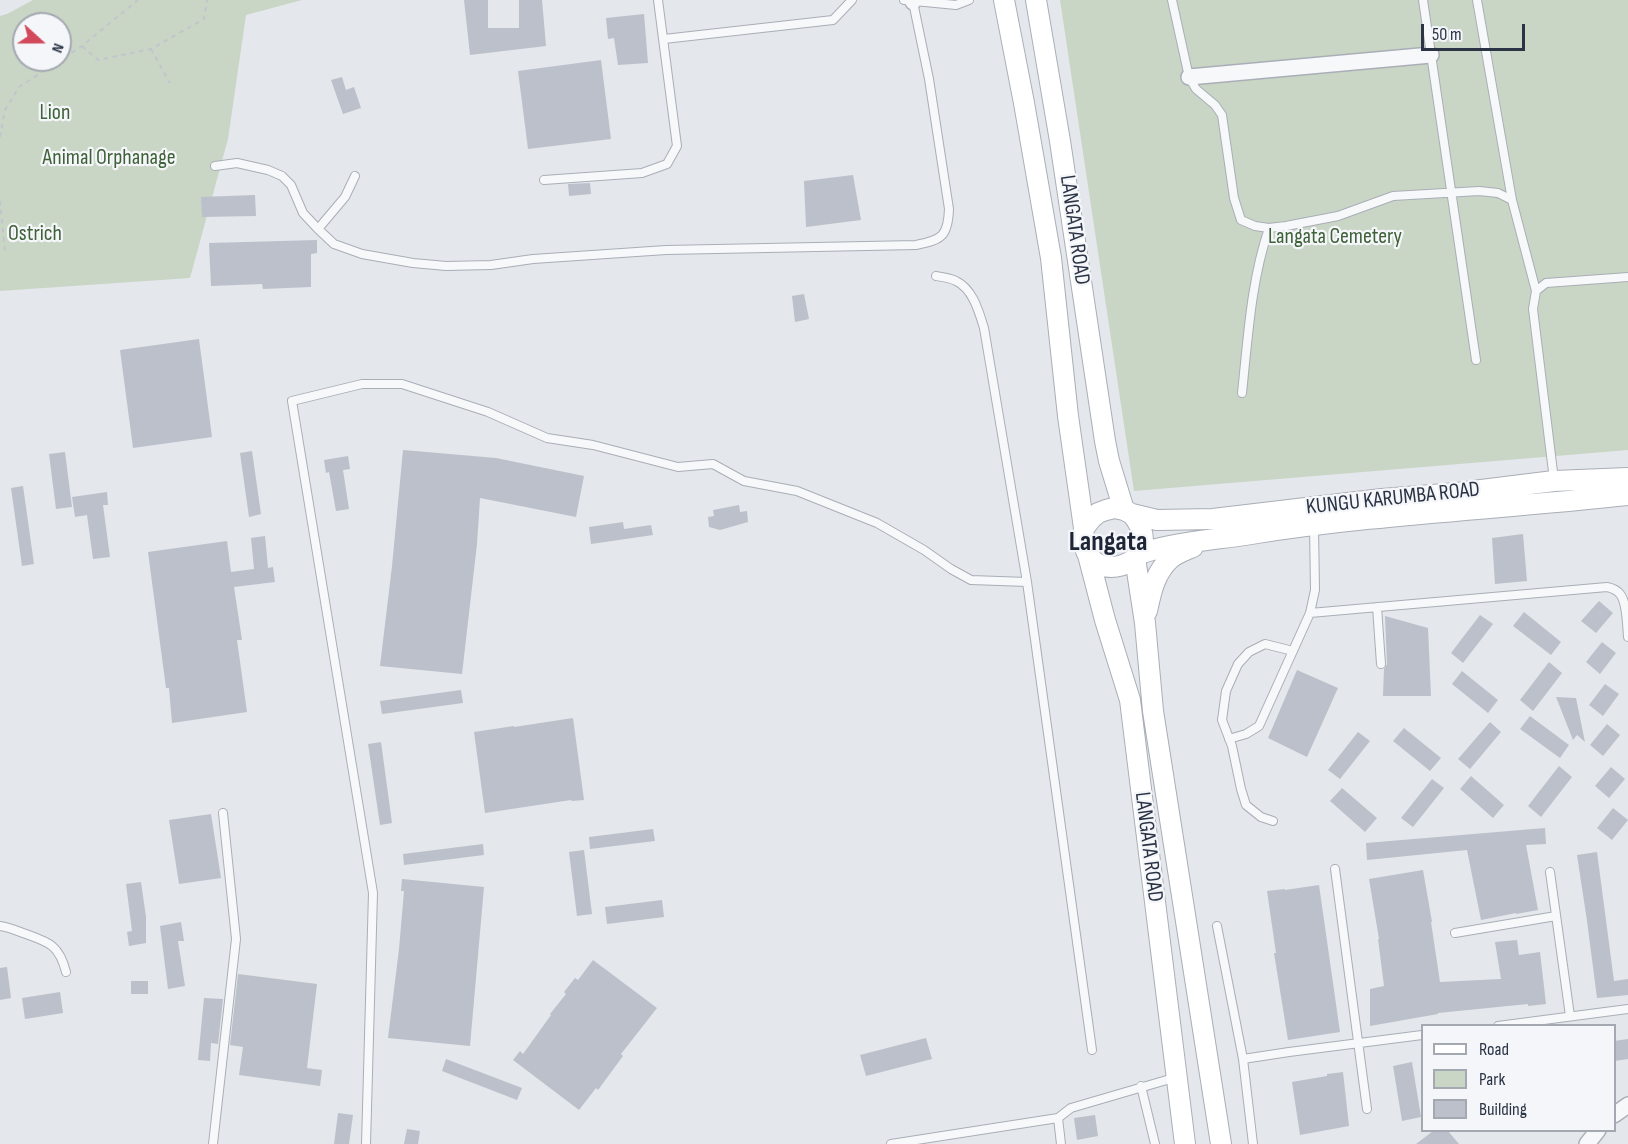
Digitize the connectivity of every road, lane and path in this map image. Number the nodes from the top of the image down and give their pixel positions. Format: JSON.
{"nodes":[{"id":1,"x":138,"y":0,"type":"edge"},
{"id":2,"x":207,"y":0,"type":"edge"},
{"id":3,"x":658,"y":0,"type":"edge"},
{"id":4,"x":852,"y":0,"type":"edge"},
{"id":5,"x":910,"y":0,"type":"edge"},
{"id":6,"x":969,"y":0,"type":"edge"},
{"id":7,"x":1004,"y":0,"type":"edge"},
{"id":8,"x":1036,"y":0,"type":"edge"},
{"id":9,"x":1172,"y":0,"type":"edge"},
{"id":10,"x":1423,"y":0,"type":"edge"},
{"id":11,"x":1477,"y":0,"type":"edge"},
{"id":12,"x":664,"y":39,"type":"junction"},
{"id":13,"x":82,"y":46,"type":"junction"},
{"id":14,"x":151,"y":49,"type":"junction"},
{"id":15,"x":1431,"y":55,"type":"junction"},
{"id":16,"x":1189,"y":78,"type":"junction"},
{"id":17,"x":170,"y":82,"type":"dead end"},
{"id":18,"x":0,"y":110,"type":"edge"},
{"id":19,"x":6,"y":110,"type":"junction"},
{"id":20,"x":1,"y":128,"type":"edge"},
{"id":21,"x":0,"y":137,"type":"edge"},
{"id":22,"x":215,"y":166,"type":"dead end"},
{"id":23,"x":355,"y":176,"type":"dead end"},
{"id":24,"x":544,"y":180,"type":"dead end"},
{"id":25,"x":1451,"y":192,"type":"junction"},
{"id":26,"x":0,"y":201,"type":"edge"},
{"id":27,"x":1512,"y":201,"type":"junction"},
{"id":28,"x":1269,"y":228,"type":"junction"},
{"id":29,"x":318,"y":229,"type":"junction"},
{"id":30,"x":5,"y":252,"type":"dead end"},
{"id":31,"x":936,"y":276,"type":"dead end"},
{"id":32,"x":1628,"y":277,"type":"edge"},
{"id":33,"x":1536,"y":291,"type":"junction"},
{"id":34,"x":1476,"y":360,"type":"dead end"},
{"id":35,"x":1242,"y":393,"type":"dead end"},
{"id":36,"x":1628,"y":478,"type":"edge"},
{"id":37,"x":1554,"y":481,"type":"junction"},
{"id":38,"x":1628,"y":495,"type":"edge"},
{"id":39,"x":1128,"y":512,"type":"junction"},
{"id":40,"x":1314,"y":524,"type":"junction"},
{"id":41,"x":1084,"y":528,"type":"junction"},
{"id":42,"x":1203,"y":542,"type":"junction"},
{"id":43,"x":1088,"y":555,"type":"junction"},
{"id":44,"x":1137,"y":556,"type":"junction"},
{"id":45,"x":1027,"y":582,"type":"junction"},
{"id":46,"x":1377,"y":607,"type":"junction"},
{"id":47,"x":1310,"y":613,"type":"junction"},
{"id":48,"x":1145,"y":623,"type":"junction"},
{"id":49,"x":1628,"y":637,"type":"edge"},
{"id":50,"x":1293,"y":651,"type":"junction"},
{"id":51,"x":1381,"y":664,"type":"dead end"},
{"id":52,"x":1229,"y":739,"type":"junction"},
{"id":53,"x":223,"y":813,"type":"dead end"},
{"id":54,"x":1273,"y":821,"type":"dead end"},
{"id":55,"x":1335,"y":869,"type":"dead end"},
{"id":56,"x":1550,"y":872,"type":"dead end"},
{"id":57,"x":1556,"y":915,"type":"junction"},
{"id":58,"x":0,"y":926,"type":"edge"},
{"id":59,"x":1217,"y":926,"type":"dead end"},
{"id":60,"x":1455,"y":933,"type":"dead end"},
{"id":61,"x":66,"y":972,"type":"dead end"},
{"id":62,"x":1628,"y":1009,"type":"edge"},
{"id":63,"x":1570,"y":1016,"type":"junction"},
{"id":64,"x":1512,"y":1024,"type":"edge"},
{"id":65,"x":1421,"y":1035,"type":"edge"},
{"id":66,"x":1359,"y":1043,"type":"junction"},
{"id":67,"x":1092,"y":1050,"type":"dead end"},
{"id":68,"x":1243,"y":1059,"type":"junction"},
{"id":69,"x":1177,"y":1077,"type":"junction"},
{"id":70,"x":1142,"y":1086,"type":"junction"},
{"id":71,"x":1367,"y":1109,"type":"dead end"},
{"id":72,"x":1059,"y":1118,"type":"junction"},
{"id":73,"x":1597,"y":1132,"type":"edge"},
{"id":74,"x":1220,"y":1143,"type":"edge"},
{"id":75,"x":213,"y":1144,"type":"edge"},
{"id":76,"x":366,"y":1144,"type":"edge"},
{"id":77,"x":891,"y":1144,"type":"edge"},
{"id":78,"x":1061,"y":1144,"type":"edge"},
{"id":79,"x":1155,"y":1144,"type":"edge"},
{"id":80,"x":1185,"y":1144,"type":"edge"},
{"id":81,"x":1253,"y":1144,"type":"edge"},
{"id":82,"x":1587,"y":1144,"type":"edge"}],
"edges":[{"from":1,"to":13,"type":"path"},
{"from":2,"to":14,"type":"path"},
{"from":3,"to":12,"type":"lane"},
{"from":4,"to":12,"type":"lane"},
{"from":5,"to":6,"type":"lane"},
{"from":5,"to":29,"type":"lane"},
{"from":7,"to":41,"type":"main road","name":"LANGATA ROAD"},
{"from":8,"to":39,"type":"main road","name":"LANGATA ROAD"},
{"from":9,"to":16,"type":"lane"},
{"from":10,"to":15,"type":"lane"},
{"from":11,"to":27,"type":"lane"},
{"from":12,"to":24,"type":"lane"},
{"from":13,"to":14,"type":"path"},
{"from":13,"to":19,"type":"path"},
{"from":14,"to":17,"type":"path"},
{"from":15,"to":16,"type":"street"},
{"from":15,"to":25,"type":"lane"},
{"from":16,"to":28,"type":"lane"},
{"from":18,"to":19,"type":"path"},
{"from":19,"to":20,"type":"path"},
{"from":20,"to":21,"type":"path"},
{"from":22,"to":29,"type":"lane"},
{"from":23,"to":29,"type":"lane"},
{"from":25,"to":27,"type":"lane"},
{"from":25,"to":28,"type":"lane"},
{"from":25,"to":34,"type":"lane"},
{"from":26,"to":30,"type":"path"},
{"from":27,"to":33,"type":"lane"},
{"from":28,"to":35,"type":"lane"},
{"from":31,"to":45,"type":"lane"},
{"from":32,"to":33,"type":"lane"},
{"from":33,"to":37,"type":"lane"},
{"from":36,"to":37,"type":"main road","name":"KUNGU KARUMBA ROAD"},
{"from":37,"to":39,"type":"main road","name":"KUNGU KARUMBA ROAD"},
{"from":38,"to":40,"type":"main road"},
{"from":39,"to":41,"type":"main road"},
{"from":39,"to":44,"type":"main road"},
{"from":40,"to":42,"type":"main road"},
{"from":40,"to":47,"type":"lane"},
{"from":41,"to":43,"type":"main road"},
{"from":42,"to":44,"type":"main road"},
{"from":42,"to":48,"type":"main road"},
{"from":43,"to":44,"type":"main road"},
{"from":43,"to":69,"type":"main road","name":"LANGATA ROAD"},
{"from":44,"to":48,"type":"main road"},
{"from":45,"to":67,"type":"lane"},
{"from":45,"to":76,"type":"lane"},
{"from":46,"to":47,"type":"lane"},
{"from":46,"to":49,"type":"lane"},
{"from":46,"to":51,"type":"lane"},
{"from":47,"to":50,"type":"lane"},
{"from":48,"to":74,"type":"main road","name":"LANGATA ROAD"},
{"from":50,"to":52,"type":"lane"},
{"from":50,"to":52,"type":"lane"},
{"from":52,"to":54,"type":"lane"},
{"from":53,"to":75,"type":"lane"},
{"from":55,"to":66,"type":"lane"},
{"from":56,"to":57,"type":"lane"},
{"from":57,"to":60,"type":"lane"},
{"from":57,"to":63,"type":"lane"},
{"from":58,"to":61,"type":"lane"},
{"from":59,"to":68,"type":"lane"},
{"from":62,"to":63,"type":"lane"},
{"from":63,"to":64,"type":"lane"},
{"from":65,"to":66,"type":"lane"},
{"from":66,"to":68,"type":"lane"},
{"from":66,"to":71,"type":"lane"},
{"from":68,"to":81,"type":"lane"},
{"from":69,"to":70,"type":"lane"},
{"from":69,"to":80,"type":"main road","name":"LANGATA ROAD"},
{"from":70,"to":72,"type":"lane"},
{"from":70,"to":79,"type":"lane"},
{"from":72,"to":77,"type":"lane"},
{"from":72,"to":78,"type":"lane"},
{"from":73,"to":82,"type":"street"}]}
